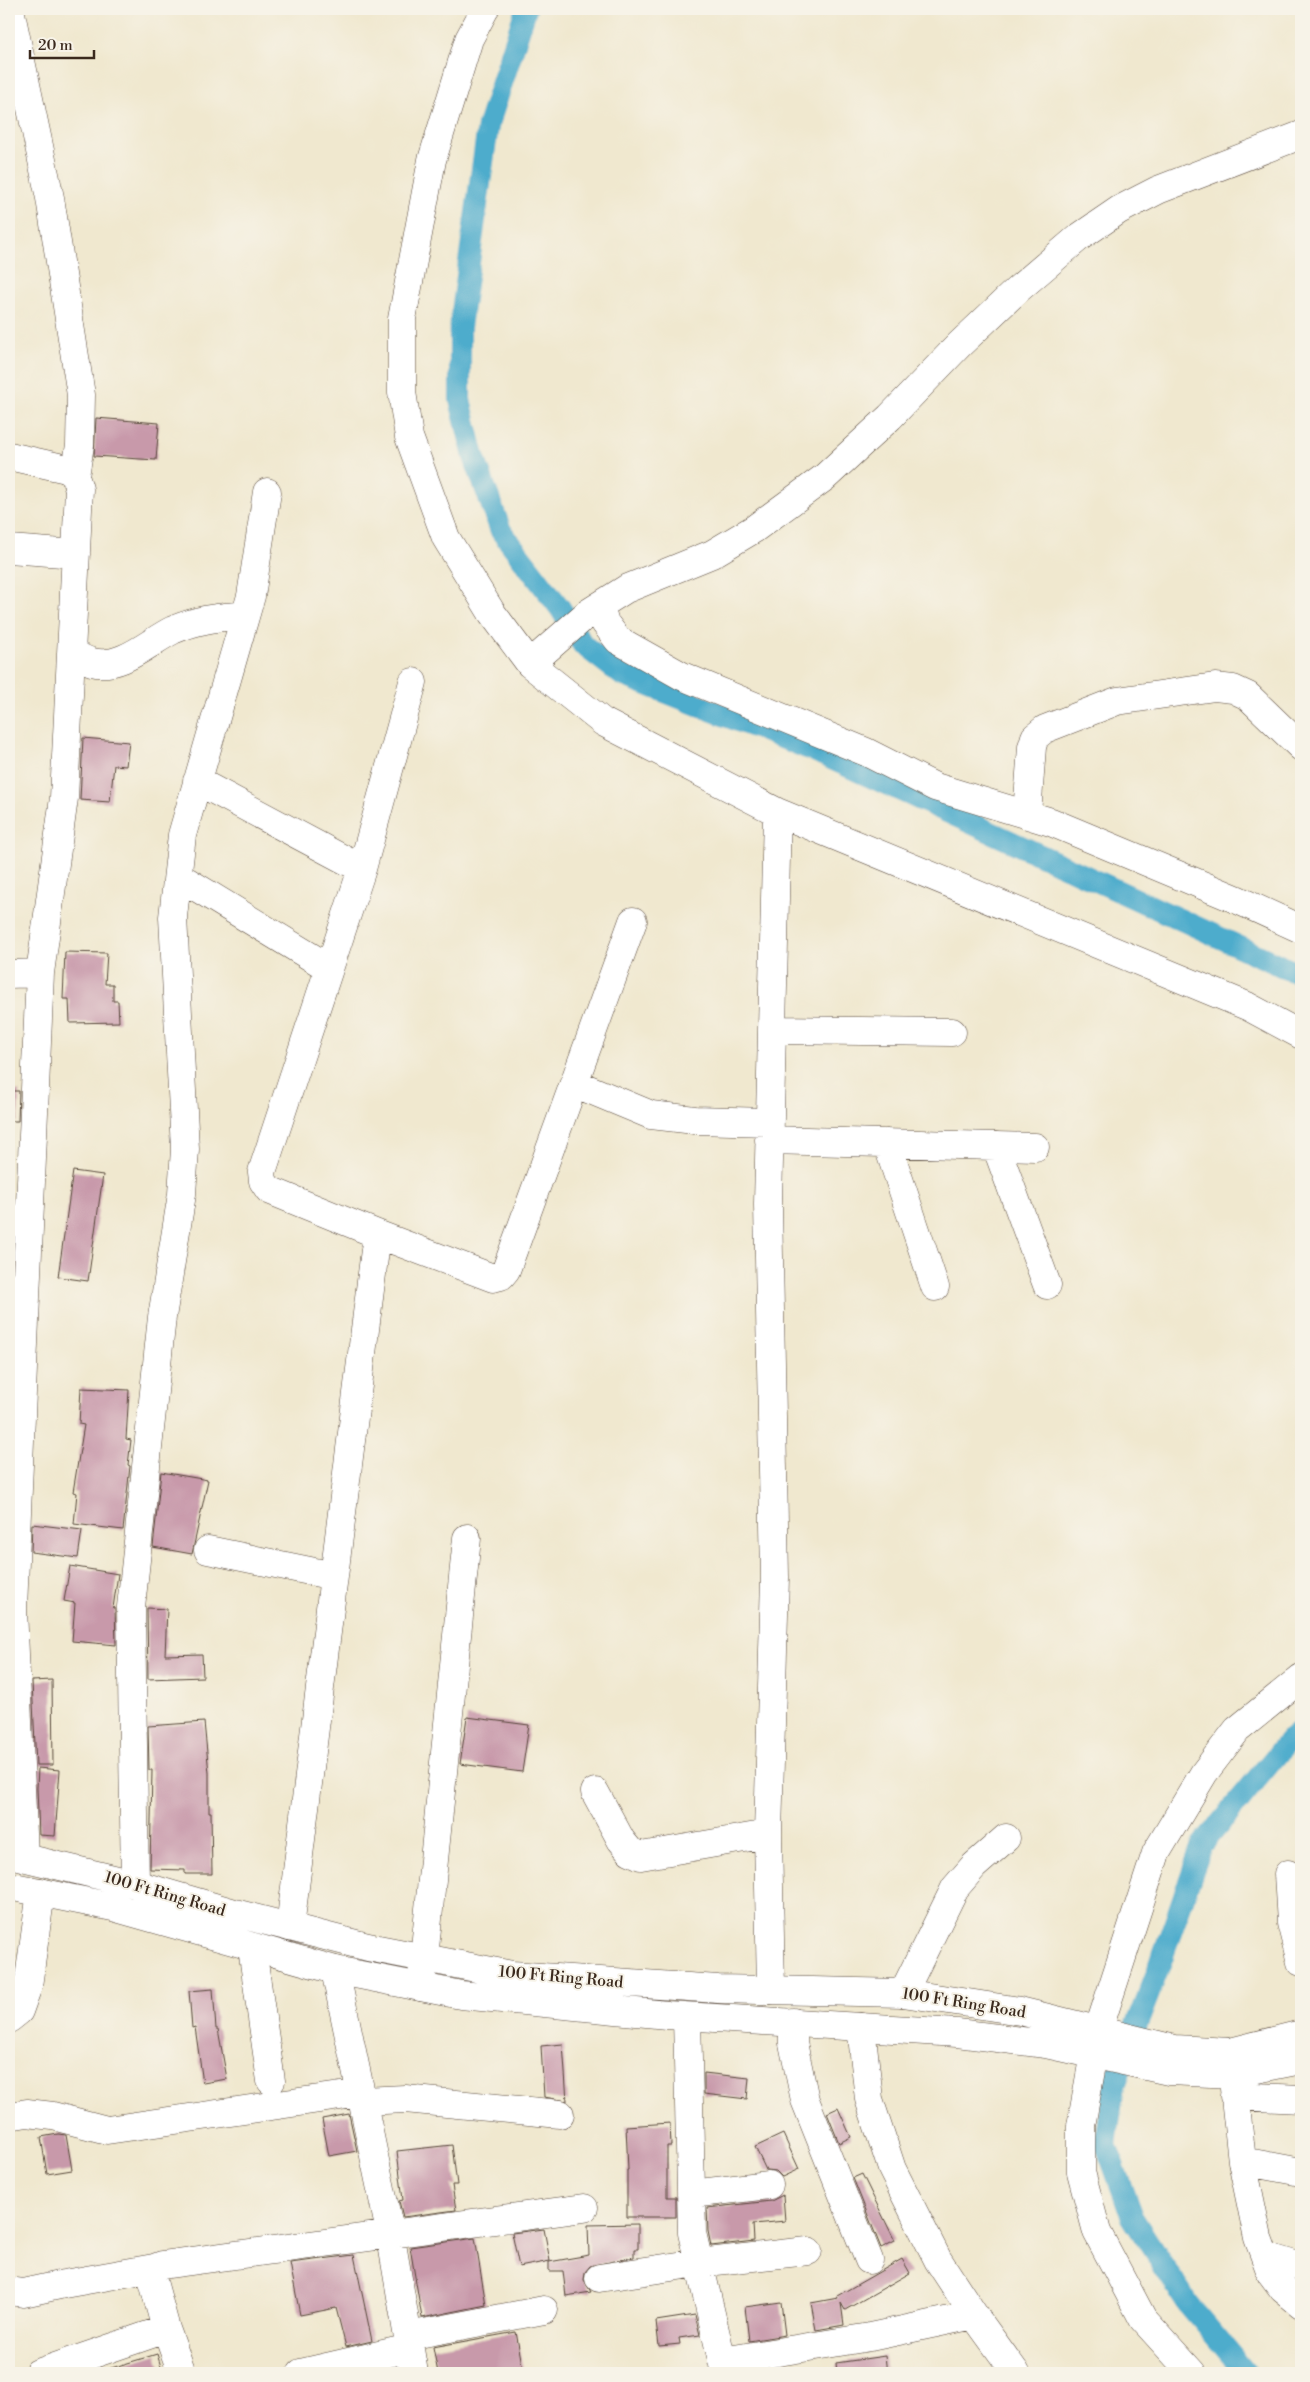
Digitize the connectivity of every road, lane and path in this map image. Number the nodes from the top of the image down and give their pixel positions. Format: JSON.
{"nodes":[{"id":1,"x":10,"y":9,"type":"edge"},
{"id":2,"x":485,"y":9,"type":"edge"},
{"id":3,"x":1301,"y":135,"type":"edge"},
{"id":4,"x":9,"y":456,"type":"edge"},
{"id":5,"x":75,"y":476,"type":"junction"},
{"id":6,"x":267,"y":492,"type":"dead end"},
{"id":7,"x":9,"y":549,"type":"edge"},
{"id":8,"x":76,"y":554,"type":"junction"},
{"id":9,"x":594,"y":609,"type":"junction"},
{"id":10,"x":245,"y":616,"type":"junction"},
{"id":11,"x":71,"y":653,"type":"junction"},
{"id":12,"x":536,"y":658,"type":"junction"},
{"id":13,"x":413,"y":682,"type":"dead end"},
{"id":14,"x":1301,"y":747,"type":"edge"},
{"id":15,"x":197,"y":781,"type":"junction"},
{"id":16,"x":776,"y":812,"type":"junction"},
{"id":17,"x":1028,"y":814,"type":"junction"},
{"id":18,"x":362,"y":869,"type":"junction"},
{"id":19,"x":178,"y":876,"type":"junction"},
{"id":20,"x":633,"y":921,"type":"dead end"},
{"id":21,"x":1301,"y":928,"type":"edge"},
{"id":22,"x":329,"y":968,"type":"junction"},
{"id":23,"x":40,"y":973,"type":"junction"},
{"id":24,"x":9,"y":974,"type":"edge"},
{"id":25,"x":772,"y":1030,"type":"junction"},
{"id":26,"x":952,"y":1032,"type":"dead end"},
{"id":27,"x":1301,"y":1035,"type":"edge"},
{"id":28,"x":574,"y":1083,"type":"junction"},
{"id":29,"x":769,"y":1131,"type":"junction"},
{"id":30,"x":887,"y":1143,"type":"junction"},
{"id":31,"x":996,"y":1146,"type":"junction"},
{"id":32,"x":1035,"y":1146,"type":"dead end"},
{"id":33,"x":377,"y":1234,"type":"junction"},
{"id":34,"x":1047,"y":1285,"type":"dead end"},
{"id":35,"x":935,"y":1287,"type":"dead end"},
{"id":36,"x":468,"y":1538,"type":"dead end"},
{"id":37,"x":208,"y":1550,"type":"dead end"},
{"id":38,"x":334,"y":1576,"type":"junction"},
{"id":39,"x":1301,"y":1678,"type":"edge"},
{"id":40,"x":595,"y":1792,"type":"dead end"},
{"id":41,"x":768,"y":1834,"type":"junction"},
{"id":42,"x":1006,"y":1838,"type":"dead end"},
{"id":43,"x":16,"y":1855,"type":"edge"},
{"id":44,"x":1288,"y":1874,"type":"dead end"},
{"id":45,"x":135,"y":1884,"type":"junction"},
{"id":46,"x":9,"y":1886,"type":"edge"},
{"id":47,"x":40,"y":1892,"type":"junction"},
{"id":48,"x":290,"y":1927,"type":"junction"},
{"id":49,"x":252,"y":1948,"type":"junction"},
{"id":50,"x":425,"y":1958,"type":"junction"},
{"id":51,"x":1301,"y":1962,"type":"edge"},
{"id":52,"x":335,"y":1970,"type":"junction"},
{"id":53,"x":421,"y":1987,"type":"junction"},
{"id":54,"x":771,"y":1990,"type":"junction"},
{"id":55,"x":903,"y":1993,"type":"junction"},
{"id":56,"x":687,"y":2016,"type":"junction"},
{"id":57,"x":9,"y":2019,"type":"edge"},
{"id":58,"x":793,"y":2022,"type":"junction"},
{"id":59,"x":861,"y":2027,"type":"junction"},
{"id":60,"x":1301,"y":2034,"type":"edge"},
{"id":61,"x":1106,"y":2044,"type":"junction"},
{"id":62,"x":1301,"y":2060,"type":"edge"},
{"id":63,"x":1232,"y":2074,"type":"junction"},
{"id":64,"x":270,"y":2081,"type":"dead end"},
{"id":65,"x":362,"y":2097,"type":"junction"},
{"id":66,"x":1301,"y":2099,"type":"edge"},
{"id":67,"x":560,"y":2114,"type":"dead end"},
{"id":68,"x":9,"y":2116,"type":"edge"},
{"id":69,"x":1242,"y":2161,"type":"junction"},
{"id":70,"x":1301,"y":2172,"type":"edge"},
{"id":71,"x":769,"y":2185,"type":"dead end"},
{"id":72,"x":691,"y":2194,"type":"junction"},
{"id":73,"x":584,"y":2208,"type":"dead end"},
{"id":74,"x":390,"y":2232,"type":"junction"},
{"id":75,"x":808,"y":2251,"type":"dead end"},
{"id":76,"x":1265,"y":2256,"type":"junction"},
{"id":77,"x":869,"y":2260,"type":"dead end"},
{"id":78,"x":698,"y":2263,"type":"junction"},
{"id":79,"x":1301,"y":2267,"type":"edge"},
{"id":80,"x":154,"y":2268,"type":"junction"},
{"id":81,"x":599,"y":2278,"type":"dead end"},
{"id":82,"x":9,"y":2291,"type":"edge"},
{"id":83,"x":1301,"y":2304,"type":"edge"},
{"id":84,"x":544,"y":2310,"type":"dead end"},
{"id":85,"x":974,"y":2315,"type":"junction"},
{"id":86,"x":166,"y":2329,"type":"junction"},
{"id":87,"x":411,"y":2352,"type":"edge"},
{"id":88,"x":723,"y":2367,"type":"edge"},
{"id":89,"x":38,"y":2373,"type":"edge"},
{"id":90,"x":182,"y":2373,"type":"edge"},
{"id":91,"x":301,"y":2373,"type":"edge"},
{"id":92,"x":1016,"y":2373,"type":"edge"},
{"id":93,"x":1192,"y":2373,"type":"edge"}],
"edges":[{"from":1,"to":5,"type":"street"},
{"from":2,"to":12,"type":"street"},
{"from":3,"to":9,"type":"street"},
{"from":4,"to":5,"type":"street"},
{"from":5,"to":8,"type":"street"},
{"from":6,"to":10,"type":"street"},
{"from":7,"to":8,"type":"street"},
{"from":8,"to":11,"type":"street"},
{"from":9,"to":12,"type":"street"},
{"from":9,"to":17,"type":"street"},
{"from":10,"to":11,"type":"street"},
{"from":10,"to":15,"type":"street"},
{"from":11,"to":23,"type":"street"},
{"from":12,"to":16,"type":"street"},
{"from":13,"to":18,"type":"street"},
{"from":14,"to":17,"type":"street"},
{"from":15,"to":18,"type":"street"},
{"from":15,"to":19,"type":"street"},
{"from":16,"to":25,"type":"street"},
{"from":16,"to":27,"type":"street"},
{"from":17,"to":21,"type":"street"},
{"from":18,"to":22,"type":"street"},
{"from":19,"to":22,"type":"street"},
{"from":19,"to":45,"type":"street"},
{"from":20,"to":28,"type":"street"},
{"from":22,"to":33,"type":"street"},
{"from":23,"to":24,"type":"street"},
{"from":23,"to":43,"type":"street"},
{"from":25,"to":26,"type":"street"},
{"from":25,"to":29,"type":"street"},
{"from":28,"to":29,"type":"street"},
{"from":28,"to":33,"type":"street"},
{"from":29,"to":30,"type":"street"},
{"from":29,"to":41,"type":"street"},
{"from":30,"to":31,"type":"street"},
{"from":30,"to":35,"type":"street"},
{"from":31,"to":32,"type":"street"},
{"from":31,"to":34,"type":"street"},
{"from":33,"to":38,"type":"street"},
{"from":36,"to":50,"type":"street"},
{"from":37,"to":38,"type":"street"},
{"from":38,"to":48,"type":"street"},
{"from":39,"to":61,"type":"street"},
{"from":40,"to":41,"type":"street"},
{"from":41,"to":54,"type":"street"},
{"from":42,"to":55,"type":"street"},
{"from":43,"to":45,"type":"street","name":"100 Ft Ring Road"},
{"from":44,"to":51,"type":"street"},
{"from":45,"to":48,"type":"street","name":"100 Ft Ring Road"},
{"from":46,"to":47,"type":"street","name":"100 Ft Ring Road"},
{"from":47,"to":49,"type":"street","name":"100 Ft Ring Road"},
{"from":47,"to":57,"type":"street"},
{"from":48,"to":50,"type":"street","name":"100 Ft Ring Road"},
{"from":49,"to":52,"type":"street","name":"100 Ft Ring Road"},
{"from":49,"to":64,"type":"street"},
{"from":50,"to":53,"type":"street"},
{"from":50,"to":54,"type":"street","name":"100 Ft Ring Road"},
{"from":52,"to":53,"type":"street","name":"100 Ft Ring Road"},
{"from":52,"to":65,"type":"street"},
{"from":53,"to":56,"type":"street","name":"100 Ft Ring Road"},
{"from":54,"to":55,"type":"street","name":"100 Ft Ring Road"},
{"from":55,"to":61,"type":"street","name":"100 Ft Ring Road"},
{"from":56,"to":58,"type":"street","name":"100 Ft Ring Road"},
{"from":56,"to":72,"type":"street"},
{"from":58,"to":59,"type":"street","name":"100 Ft Ring Road"},
{"from":58,"to":77,"type":"street"},
{"from":59,"to":61,"type":"street","name":"100 Ft Ring Road"},
{"from":59,"to":85,"type":"street"},
{"from":60,"to":63,"type":"street"},
{"from":61,"to":63,"type":"street"},
{"from":61,"to":93,"type":"street"},
{"from":62,"to":63,"type":"street"},
{"from":63,"to":66,"type":"street"},
{"from":63,"to":69,"type":"street"},
{"from":65,"to":67,"type":"street"},
{"from":65,"to":68,"type":"street"},
{"from":65,"to":74,"type":"street"},
{"from":69,"to":70,"type":"street"},
{"from":69,"to":76,"type":"street"},
{"from":71,"to":72,"type":"street"},
{"from":72,"to":78,"type":"street"},
{"from":73,"to":74,"type":"street"},
{"from":74,"to":80,"type":"street"},
{"from":74,"to":87,"type":"street"},
{"from":75,"to":78,"type":"street"},
{"from":76,"to":79,"type":"street"},
{"from":76,"to":83,"type":"street"},
{"from":78,"to":81,"type":"street"},
{"from":78,"to":88,"type":"street"},
{"from":80,"to":82,"type":"street"},
{"from":80,"to":86,"type":"street"},
{"from":84,"to":87,"type":"street"},
{"from":85,"to":88,"type":"street"},
{"from":85,"to":92,"type":"street"},
{"from":86,"to":89,"type":"street"},
{"from":86,"to":90,"type":"street"},
{"from":87,"to":91,"type":"street"}]}
